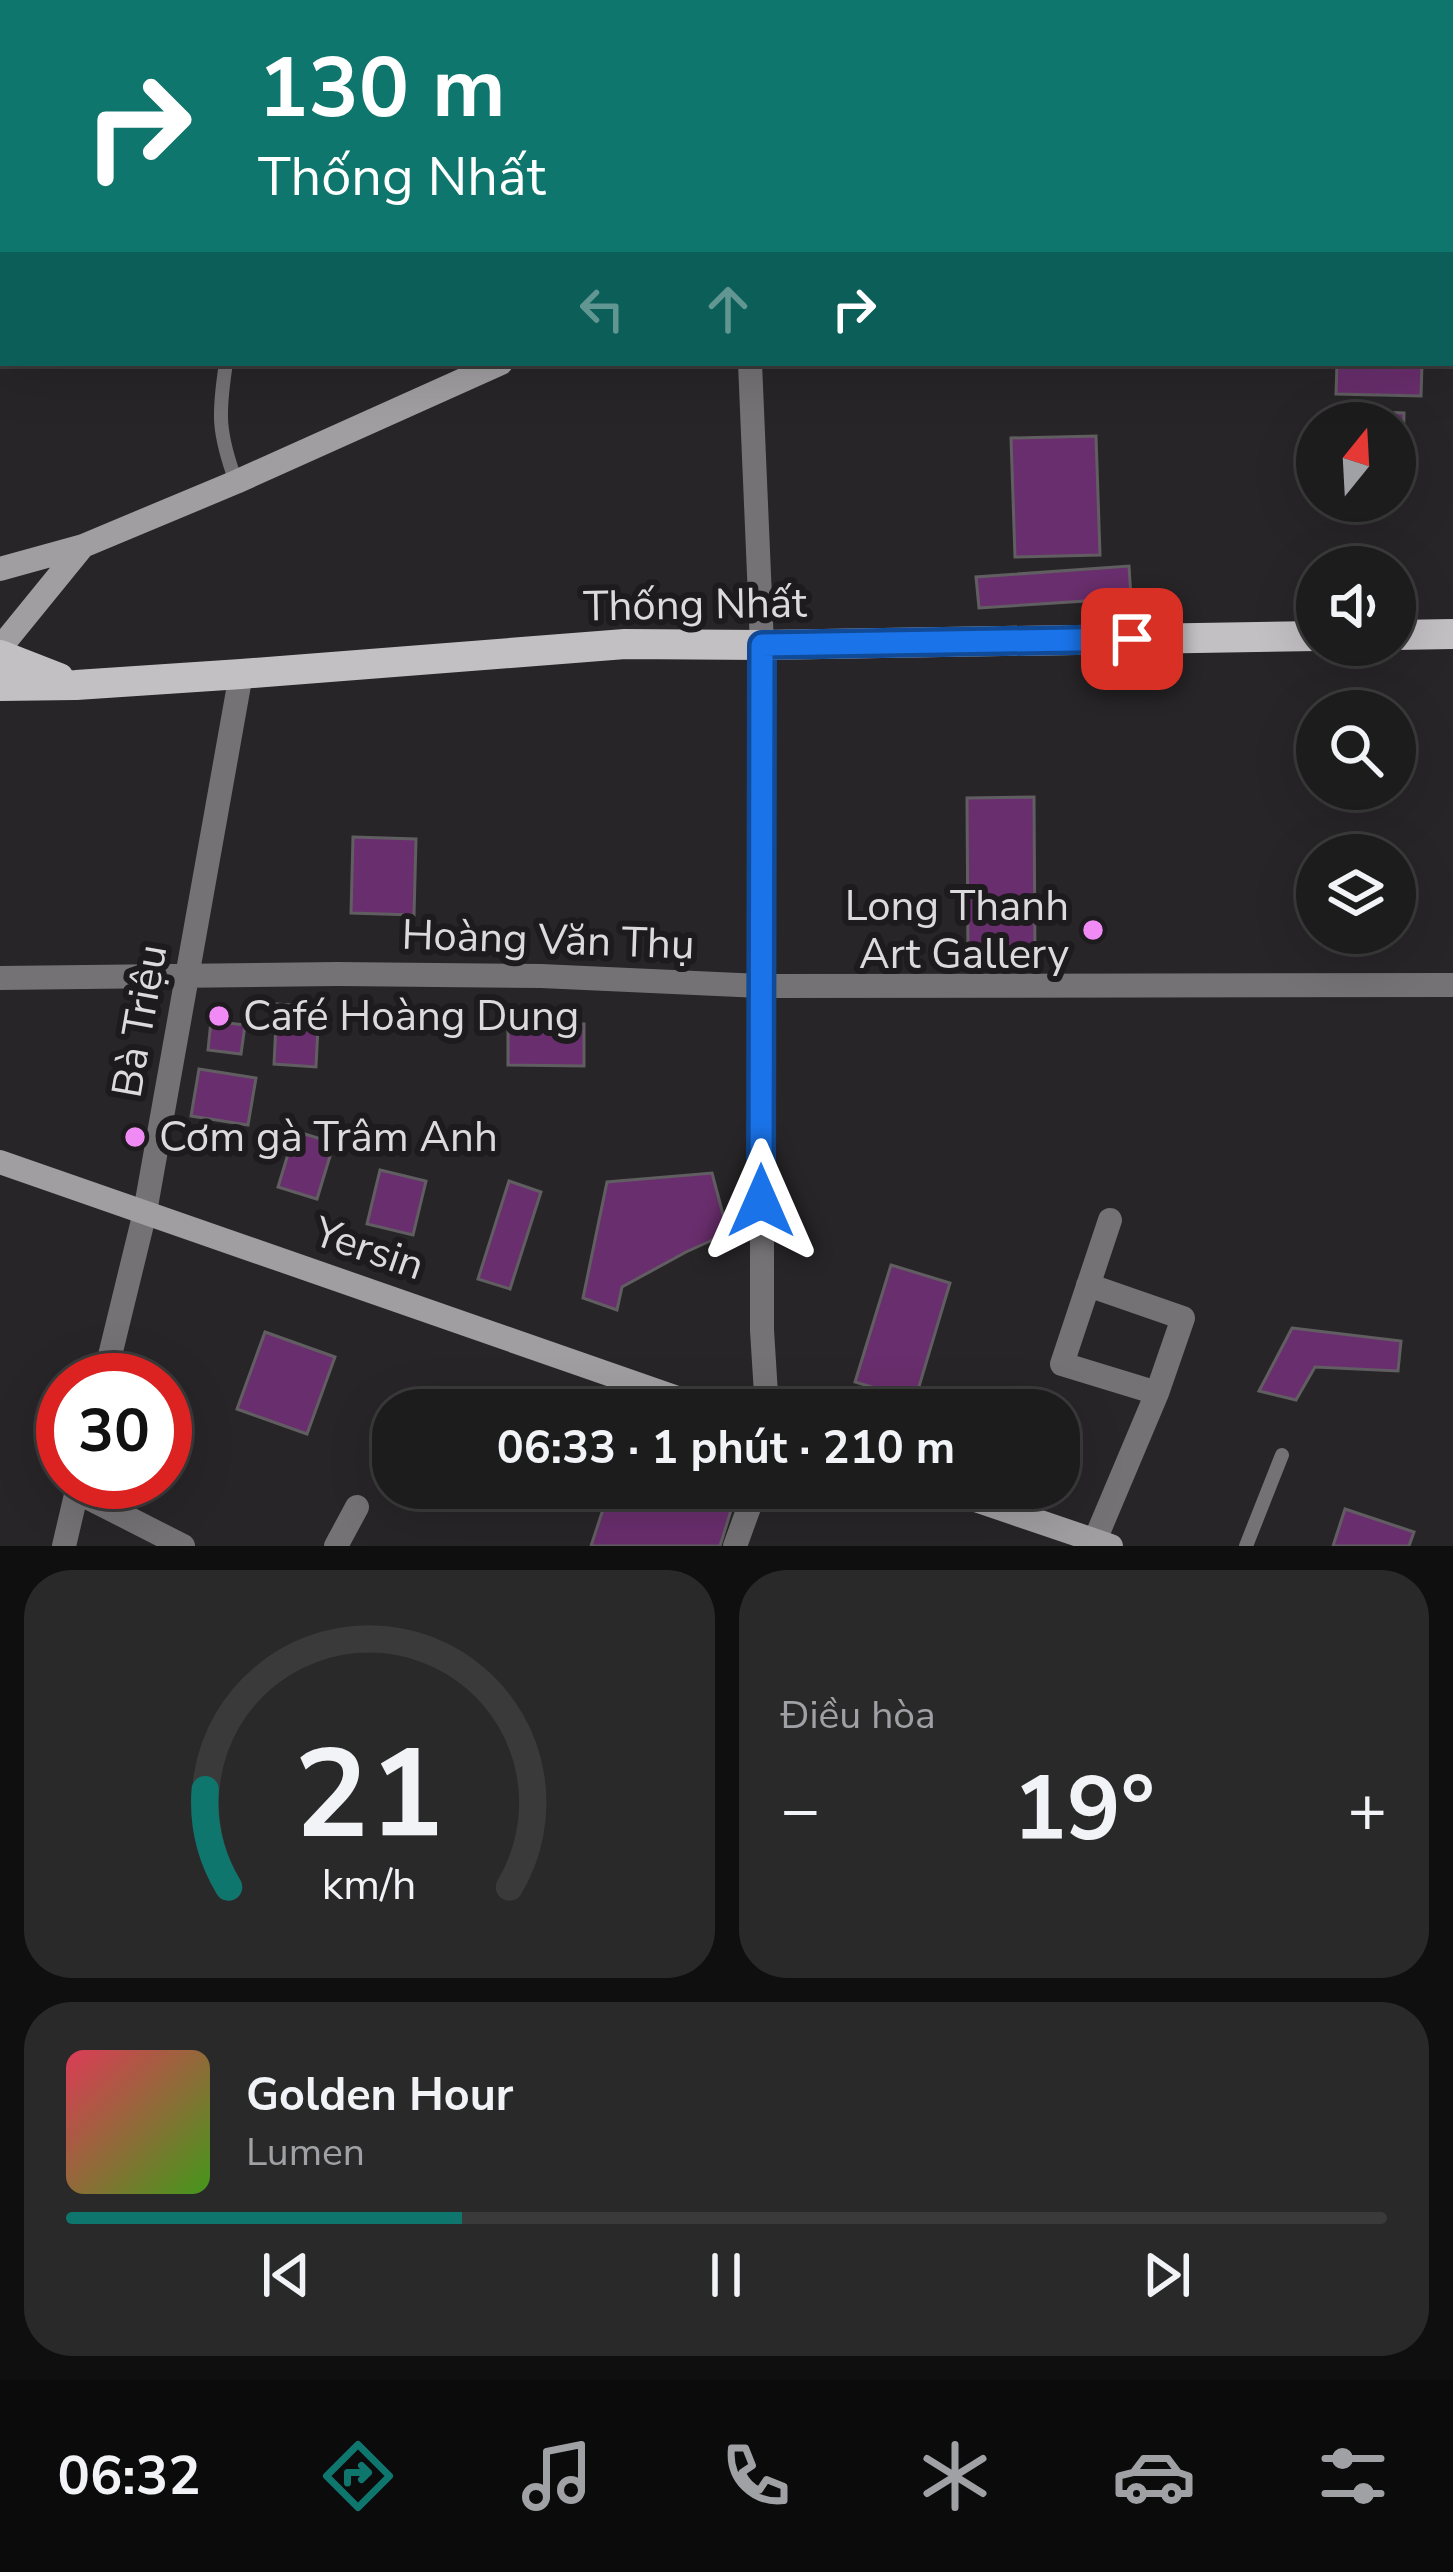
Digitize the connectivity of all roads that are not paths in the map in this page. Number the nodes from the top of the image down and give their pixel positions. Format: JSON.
{"nodes":[{"id":1,"x":226,"y":366,"type":"edge"},
{"id":2,"x":494,"y":366,"type":"edge"},
{"id":3,"x":750,"y":366,"type":"edge"},
{"id":4,"x":236,"y":482,"type":"junction"},
{"id":5,"x":83,"y":546,"type":"junction"},
{"id":6,"x":0,"y":569,"type":"edge"},
{"id":7,"x":1416,"y":634,"type":"edge"},
{"id":8,"x":1453,"y":634,"type":"edge"},
{"id":9,"x":1296,"y":636,"type":"edge"},
{"id":10,"x":762,"y":645,"type":"junction"},
{"id":11,"x":0,"y":651,"type":"edge"},
{"id":12,"x":241,"y":674,"type":"junction"},
{"id":13,"x":76,"y":685,"type":"junction"},
{"id":14,"x":0,"y":686,"type":"edge"},
{"id":15,"x":188,"y":974,"type":"junction"},
{"id":16,"x":0,"y":978,"type":"edge"},
{"id":17,"x":1453,"y":985,"type":"edge"},
{"id":18,"x":760,"y":986,"type":"junction"},
{"id":19,"x":0,"y":1162,"type":"edge"},
{"id":20,"x":145,"y":1212,"type":"junction"},
{"id":21,"x":1110,"y":1220,"type":"dead end"},
{"id":22,"x":1088,"y":1285,"type":"junction"},
{"id":23,"x":111,"y":1353,"type":"edge"},
{"id":24,"x":652,"y":1389,"type":"edge"},
{"id":25,"x":766,"y":1389,"type":"edge"},
{"id":26,"x":1157,"y":1393,"type":"junction"},
{"id":27,"x":1282,"y":1455,"type":"dead end"},
{"id":28,"x":357,"y":1507,"type":"dead end"},
{"id":29,"x":73,"y":1509,"type":"edge"},
{"id":30,"x":117,"y":1509,"type":"edge"},
{"id":31,"x":748,"y":1509,"type":"edge"},
{"id":32,"x":1002,"y":1509,"type":"edge"},
{"id":33,"x":1103,"y":1543,"type":"edge"},
{"id":34,"x":64,"y":1546,"type":"edge"},
{"id":35,"x":183,"y":1546,"type":"edge"},
{"id":36,"x":336,"y":1546,"type":"edge"},
{"id":37,"x":735,"y":1546,"type":"edge"},
{"id":38,"x":1246,"y":1546,"type":"edge"}],
"edges":[{"from":1,"to":4,"type":"lane"},
{"from":2,"to":4,"type":"street"},
{"from":3,"to":10,"type":"street"},
{"from":4,"to":5,"type":"street"},
{"from":5,"to":6,"type":"street"},
{"from":5,"to":11,"type":"street"},
{"from":7,"to":8,"type":"main road"},
{"from":9,"to":10,"type":"main road","name":"Thống Nhất"},
{"from":10,"to":12,"type":"main road","name":"Thống Nhất"},
{"from":10,"to":18,"type":"street"},
{"from":11,"to":13,"type":"main road","name":"Thống Nhất"},
{"from":12,"to":13,"type":"main road","name":"Thống Nhất"},
{"from":12,"to":15,"type":"street","name":"Bà Triệu"},
{"from":13,"to":14,"type":"main road","name":"Thống Nhất"},
{"from":15,"to":16,"type":"street","name":"Hoàng Văn Thụ"},
{"from":15,"to":18,"type":"street","name":"Hoàng Văn Thụ"},
{"from":15,"to":20,"type":"street","name":"Bà Triệu"},
{"from":17,"to":18,"type":"street","name":"Hoàng Văn Thụ"},
{"from":18,"to":25,"type":"street"},
{"from":19,"to":20,"type":"street","name":"Yersin"},
{"from":20,"to":23,"type":"street","name":"Bà Triệu"},
{"from":20,"to":24,"type":"street","name":"Yersin"},
{"from":21,"to":22,"type":"street"},
{"from":22,"to":26,"type":"street"},
{"from":22,"to":26,"type":"street"},
{"from":26,"to":33,"type":"street"},
{"from":27,"to":38,"type":"lane"},
{"from":28,"to":36,"type":"street"},
{"from":29,"to":34,"type":"street"},
{"from":30,"to":35,"type":"street"},
{"from":31,"to":37,"type":"street"},
{"from":32,"to":33,"type":"street"}]}
